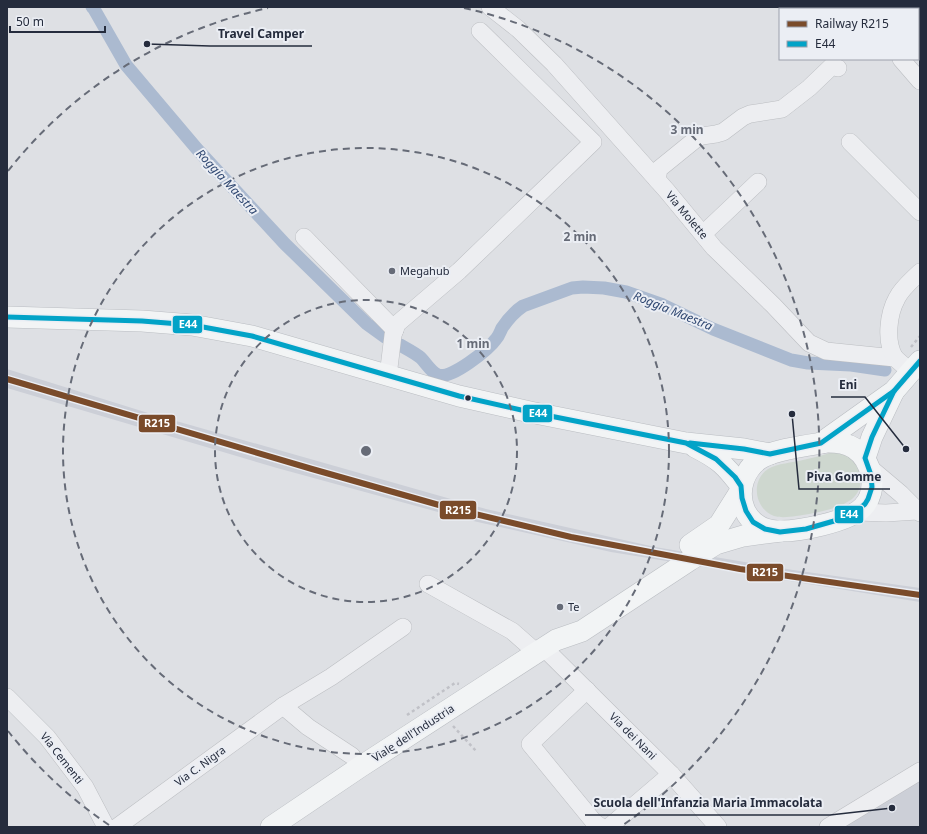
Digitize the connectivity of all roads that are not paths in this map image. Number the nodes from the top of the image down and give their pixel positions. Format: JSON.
{"nodes":[{"id":1,"x":490,"y":7,"type":"edge"},
{"id":2,"x":480,"y":30,"type":"dead end"},
{"id":3,"x":902,"y":60,"type":"edge"},
{"id":4,"x":838,"y":68,"type":"dead end"},
{"id":5,"x":920,"y":80,"type":"edge"},
{"id":6,"x":850,"y":142,"type":"dead end"},
{"id":7,"x":657,"y":180,"type":"junction"},
{"id":8,"x":758,"y":182,"type":"dead end"},
{"id":9,"x":920,"y":212,"type":"edge"},
{"id":10,"x":703,"y":234,"type":"junction"},
{"id":11,"x":304,"y":237,"type":"dead end"},
{"id":12,"x":920,"y":272,"type":"edge"},
{"id":13,"x":7,"y":317,"type":"edge"},
{"id":14,"x":395,"y":330,"type":"junction"},
{"id":15,"x":895,"y":358,"type":"junction"},
{"id":16,"x":916,"y":366,"type":"edge"},
{"id":17,"x":388,"y":376,"type":"junction"},
{"id":18,"x":894,"y":391,"type":"junction"},
{"id":19,"x":686,"y":442,"type":"junction"},
{"id":20,"x":821,"y":443,"type":"junction"},
{"id":21,"x":770,"y":454,"type":"junction"},
{"id":22,"x":867,"y":463,"type":"junction"},
{"id":23,"x":741,"y":488,"type":"junction"},
{"id":24,"x":857,"y":512,"type":"junction"},
{"id":25,"x":918,"y":512,"type":"edge"},
{"id":26,"x":781,"y":531,"type":"junction"},
{"id":27,"x":428,"y":584,"type":"dead end"},
{"id":28,"x":403,"y":627,"type":"dead end"},
{"id":29,"x":546,"y":647,"type":"junction"},
{"id":30,"x":587,"y":690,"type":"junction"},
{"id":31,"x":7,"y":697,"type":"edge"},
{"id":32,"x":283,"y":706,"type":"junction"},
{"id":33,"x":352,"y":756,"type":"dead end"},
{"id":34,"x":920,"y":771,"type":"edge"},
{"id":35,"x":671,"y":774,"type":"junction"},
{"id":36,"x":106,"y":826,"type":"edge"},
{"id":37,"x":271,"y":827,"type":"edge"},
{"id":38,"x":601,"y":827,"type":"edge"},
{"id":39,"x":609,"y":827,"type":"edge"},
{"id":40,"x":718,"y":827,"type":"edge"},
{"id":41,"x":828,"y":827,"type":"edge"}],
"edges":[{"from":1,"to":7,"type":"street","name":"Via Molette"},
{"from":2,"to":14,"type":"street"},
{"from":3,"to":5,"type":"street"},
{"from":4,"to":7,"type":"street"},
{"from":6,"to":9,"type":"street"},
{"from":7,"to":10,"type":"street","name":"Via Molette"},
{"from":8,"to":10,"type":"street"},
{"from":10,"to":15,"type":"street","name":"Via Molette"},
{"from":11,"to":14,"type":"street"},
{"from":12,"to":15,"type":"street"},
{"from":13,"to":17,"type":"main road"},
{"from":14,"to":17,"type":"street"},
{"from":15,"to":16,"type":"street"},
{"from":16,"to":18,"type":"main road"},
{"from":17,"to":19,"type":"main road"},
{"from":18,"to":20,"type":"main road"},
{"from":18,"to":22,"type":"main road"},
{"from":19,"to":21,"type":"main road"},
{"from":19,"to":23,"type":"main road"},
{"from":20,"to":21,"type":"main road"},
{"from":20,"to":22,"type":"main road"},
{"from":21,"to":23,"type":"main road"},
{"from":22,"to":24,"type":"main road"},
{"from":22,"to":25,"type":"street"},
{"from":23,"to":26,"type":"main road"},
{"from":23,"to":29,"type":"main road","name":"Viale dell'Industria"},
{"from":24,"to":25,"type":"street"},
{"from":24,"to":26,"type":"main road"},
{"from":26,"to":29,"type":"main road","name":"Viale dell'Industria"},
{"from":27,"to":29,"type":"street","name":"Via dei Nani"},
{"from":28,"to":32,"type":"street","name":"Via C. Nigra"},
{"from":29,"to":30,"type":"street","name":"Via dei Nani"},
{"from":29,"to":37,"type":"main road","name":"Viale dell'Industria"},
{"from":30,"to":35,"type":"street","name":"Via dei Nani"},
{"from":30,"to":38,"type":"street"},
{"from":31,"to":36,"type":"street","name":"Via Cementi"},
{"from":32,"to":33,"type":"street"},
{"from":32,"to":36,"type":"street","name":"Via C. Nigra"},
{"from":34,"to":41,"type":"street"},
{"from":35,"to":39,"type":"street"},
{"from":35,"to":40,"type":"street","name":"Via dei Nani"}]}
